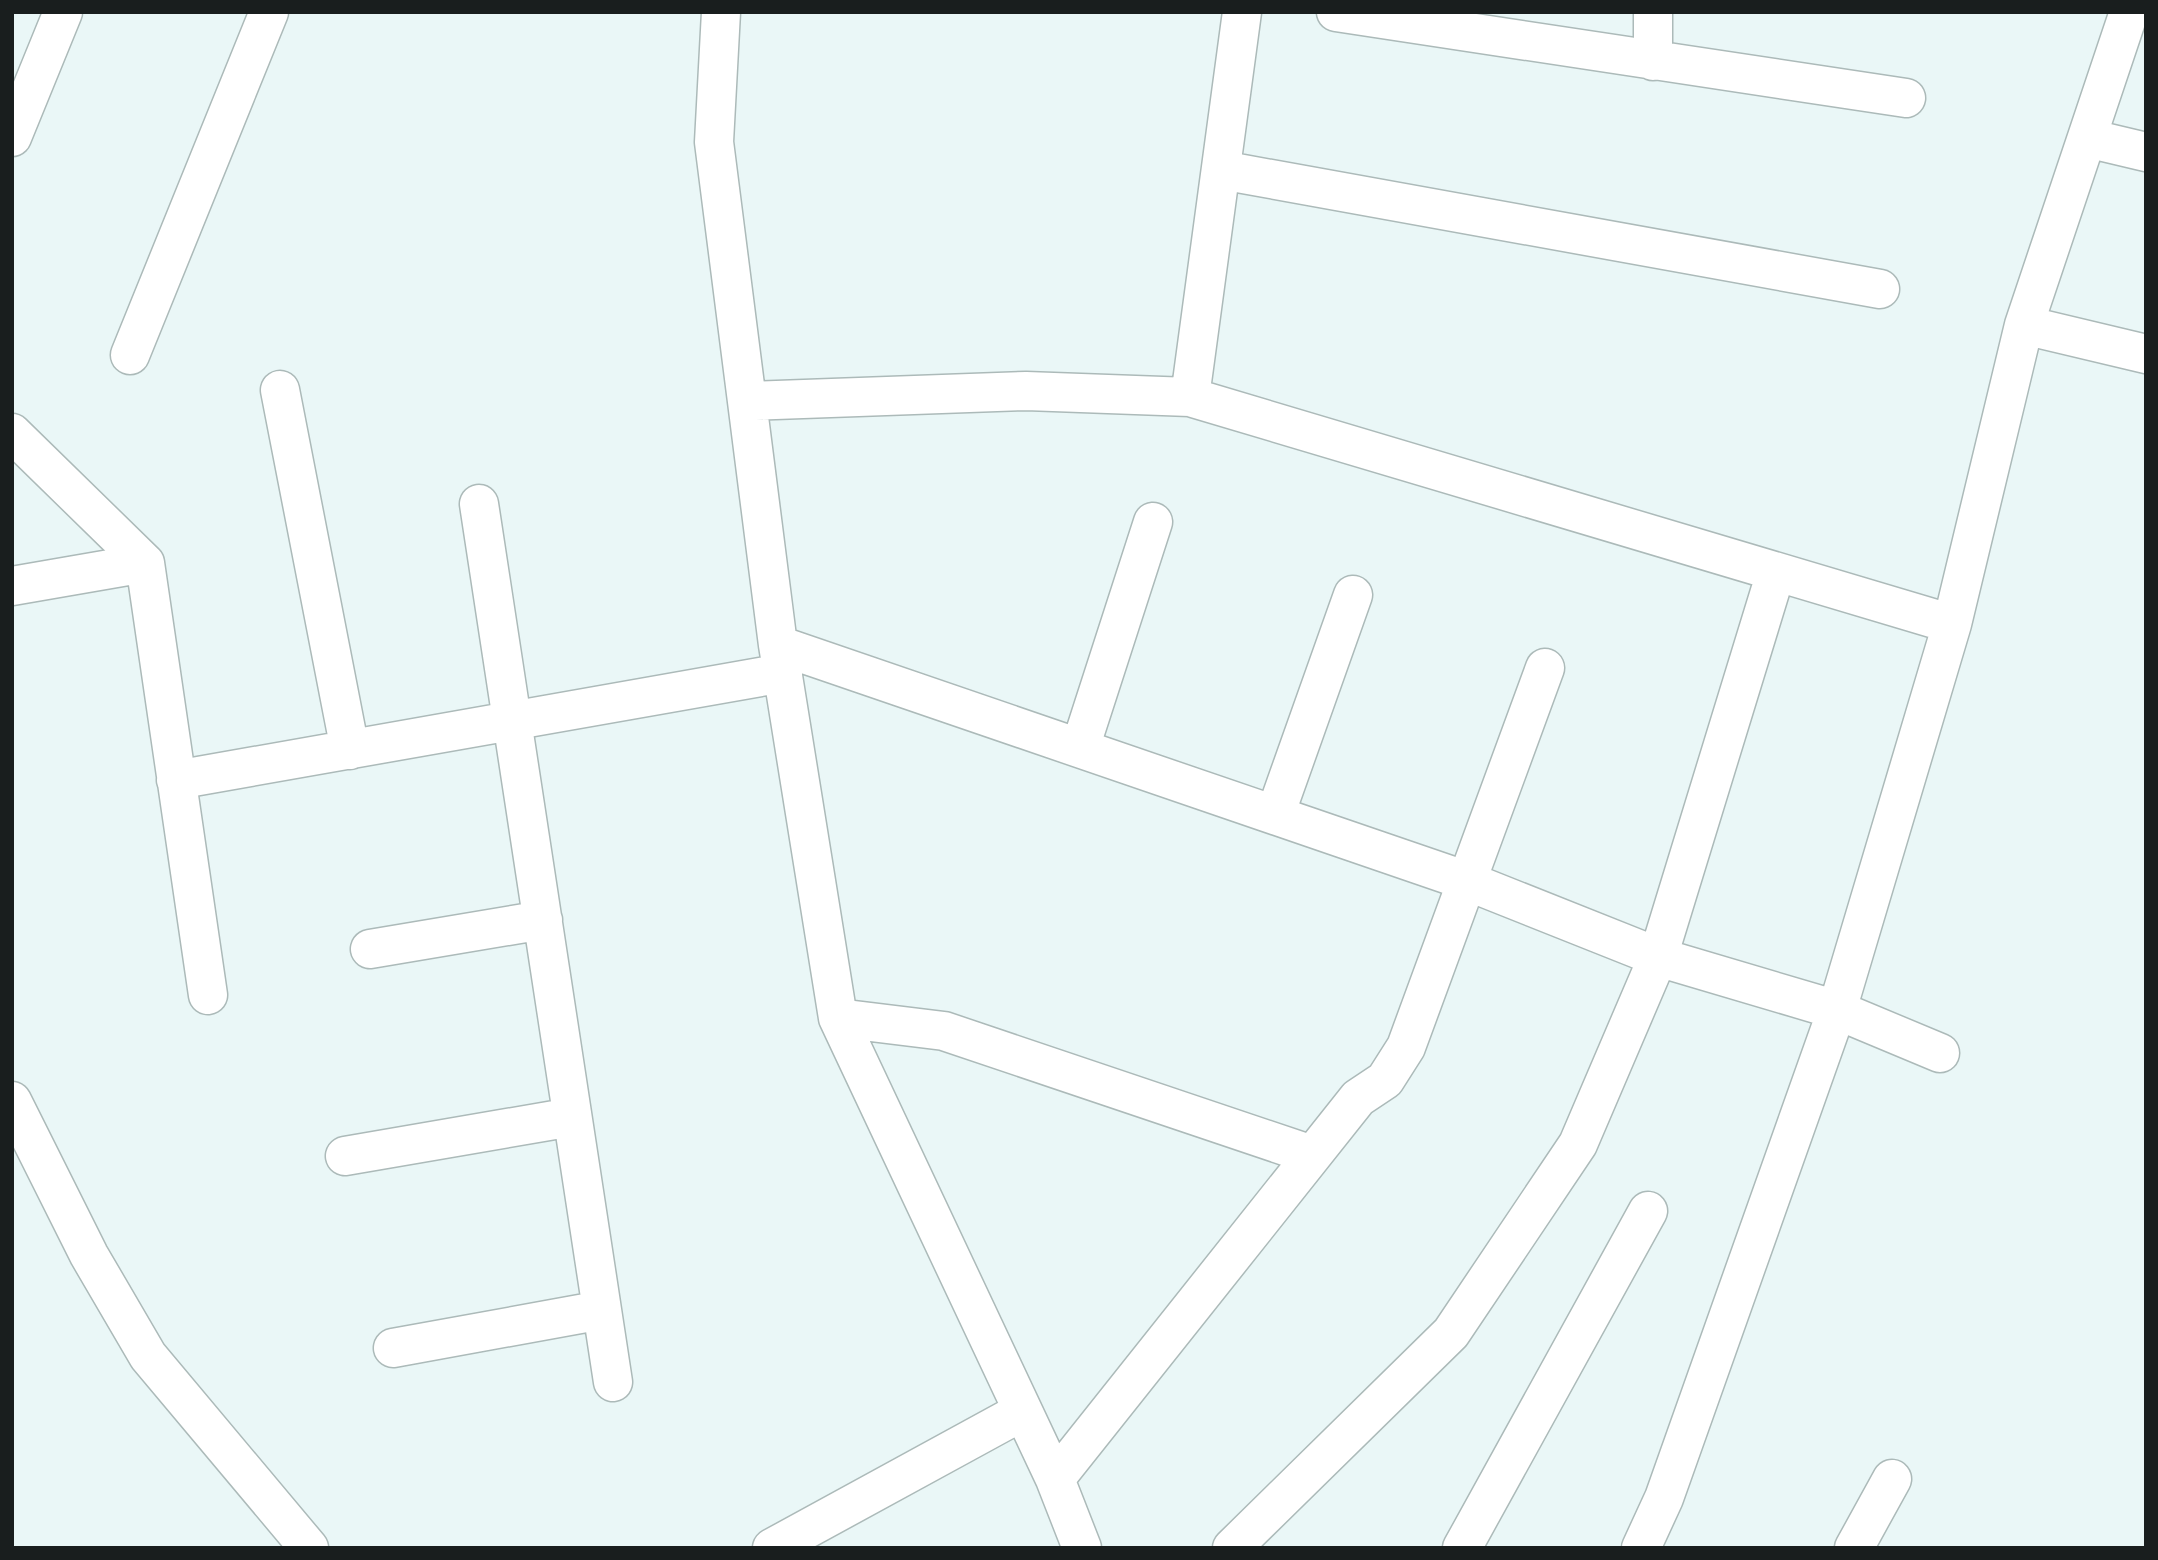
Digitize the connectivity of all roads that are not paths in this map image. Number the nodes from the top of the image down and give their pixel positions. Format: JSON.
{"nodes":[{"id":1,"x":63,"y":12,"type":"edge"},
{"id":2,"x":269,"y":12,"type":"edge"},
{"id":3,"x":721,"y":12,"type":"edge"},
{"id":4,"x":1242,"y":12,"type":"edge"},
{"id":5,"x":1336,"y":12,"type":"edge"},
{"id":6,"x":1653,"y":12,"type":"edge"},
{"id":7,"x":2129,"y":12,"type":"edge"},
{"id":8,"x":1653,"y":61,"type":"junction"},
{"id":9,"x":1906,"y":98,"type":"dead end"},
{"id":10,"x":12,"y":137,"type":"edge"},
{"id":11,"x":2087,"y":138,"type":"junction"},
{"id":12,"x":2146,"y":152,"type":"edge"},
{"id":13,"x":1221,"y":170,"type":"junction"},
{"id":14,"x":1880,"y":289,"type":"dead end"},
{"id":15,"x":2024,"y":325,"type":"junction"},
{"id":16,"x":2146,"y":354,"type":"edge"},
{"id":17,"x":130,"y":355,"type":"dead end"},
{"id":18,"x":280,"y":390,"type":"dead end"},
{"id":19,"x":1190,"y":397,"type":"junction"},
{"id":20,"x":747,"y":401,"type":"junction"},
{"id":21,"x":12,"y":433,"type":"edge"},
{"id":22,"x":480,"y":504,"type":"dead end"},
{"id":23,"x":1153,"y":522,"type":"dead end"},
{"id":24,"x":145,"y":563,"type":"junction"},
{"id":25,"x":1776,"y":572,"type":"junction"},
{"id":26,"x":12,"y":586,"type":"edge"},
{"id":27,"x":1353,"y":595,"type":"dead end"},
{"id":28,"x":1952,"y":624,"type":"junction"},
{"id":29,"x":781,"y":659,"type":"junction"},
{"id":30,"x":1545,"y":668,"type":"dead end"},
{"id":31,"x":513,"y":722,"type":"junction"},
{"id":32,"x":1080,"y":748,"type":"junction"},
{"id":33,"x":351,"y":750,"type":"junction"},
{"id":34,"x":176,"y":780,"type":"junction"},
{"id":35,"x":1275,"y":815,"type":"junction"},
{"id":36,"x":1467,"y":881,"type":"junction"},
{"id":37,"x":543,"y":920,"type":"junction"},
{"id":38,"x":370,"y":949,"type":"dead end"},
{"id":39,"x":1658,"y":957,"type":"junction"},
{"id":40,"x":208,"y":995,"type":"dead end"},
{"id":41,"x":1837,"y":1010,"type":"junction"},
{"id":42,"x":838,"y":1018,"type":"junction"},
{"id":43,"x":1940,"y":1053,"type":"dead end"},
{"id":44,"x":12,"y":1101,"type":"edge"},
{"id":45,"x":572,"y":1117,"type":"junction"},
{"id":46,"x":1312,"y":1155,"type":"junction"},
{"id":47,"x":345,"y":1156,"type":"dead end"},
{"id":48,"x":1648,"y":1211,"type":"dead end"},
{"id":49,"x":602,"y":1310,"type":"junction"},
{"id":50,"x":393,"y":1348,"type":"dead end"},
{"id":51,"x":612,"y":1382,"type":"dead end"},
{"id":52,"x":1023,"y":1411,"type":"junction"},
{"id":53,"x":1055,"y":1479,"type":"junction"},
{"id":54,"x":1892,"y":1479,"type":"dead end"},
{"id":55,"x":309,"y":1548,"type":"edge"},
{"id":56,"x":772,"y":1548,"type":"edge"},
{"id":57,"x":1082,"y":1548,"type":"edge"},
{"id":58,"x":1232,"y":1548,"type":"edge"},
{"id":59,"x":1462,"y":1548,"type":"edge"},
{"id":60,"x":1641,"y":1548,"type":"edge"},
{"id":61,"x":1854,"y":1548,"type":"edge"}],
"edges":[{"from":1,"to":10,"type":"street"},
{"from":2,"to":17,"type":"street"},
{"from":3,"to":20,"type":"street"},
{"from":4,"to":13,"type":"street"},
{"from":5,"to":8,"type":"street"},
{"from":6,"to":8,"type":"street"},
{"from":7,"to":11,"type":"street"},
{"from":8,"to":9,"type":"street"},
{"from":11,"to":12,"type":"street"},
{"from":11,"to":15,"type":"street"},
{"from":13,"to":14,"type":"street"},
{"from":13,"to":19,"type":"street"},
{"from":15,"to":16,"type":"street"},
{"from":15,"to":28,"type":"street"},
{"from":18,"to":33,"type":"street"},
{"from":19,"to":20,"type":"street"},
{"from":19,"to":25,"type":"street"},
{"from":20,"to":29,"type":"street"},
{"from":21,"to":24,"type":"street"},
{"from":22,"to":31,"type":"street"},
{"from":23,"to":32,"type":"street"},
{"from":24,"to":26,"type":"street"},
{"from":24,"to":34,"type":"street"},
{"from":25,"to":28,"type":"street"},
{"from":25,"to":39,"type":"street"},
{"from":27,"to":35,"type":"street"},
{"from":28,"to":41,"type":"street"},
{"from":29,"to":31,"type":"street"},
{"from":29,"to":32,"type":"street"},
{"from":29,"to":42,"type":"street"},
{"from":30,"to":36,"type":"street"},
{"from":31,"to":33,"type":"street"},
{"from":31,"to":37,"type":"street"},
{"from":32,"to":35,"type":"street"},
{"from":33,"to":34,"type":"street"},
{"from":34,"to":40,"type":"street"},
{"from":35,"to":36,"type":"street"},
{"from":36,"to":39,"type":"street"},
{"from":36,"to":46,"type":"street"},
{"from":37,"to":38,"type":"street"},
{"from":37,"to":45,"type":"street"},
{"from":39,"to":41,"type":"street"},
{"from":39,"to":58,"type":"street"},
{"from":41,"to":43,"type":"street"},
{"from":41,"to":60,"type":"street"},
{"from":42,"to":46,"type":"street"},
{"from":42,"to":52,"type":"street"},
{"from":44,"to":55,"type":"street"},
{"from":45,"to":47,"type":"street"},
{"from":45,"to":49,"type":"street"},
{"from":46,"to":53,"type":"street"},
{"from":48,"to":59,"type":"street"},
{"from":49,"to":50,"type":"street"},
{"from":49,"to":51,"type":"street"},
{"from":52,"to":53,"type":"street"},
{"from":52,"to":56,"type":"street"},
{"from":53,"to":57,"type":"street"},
{"from":54,"to":61,"type":"street"}]}
